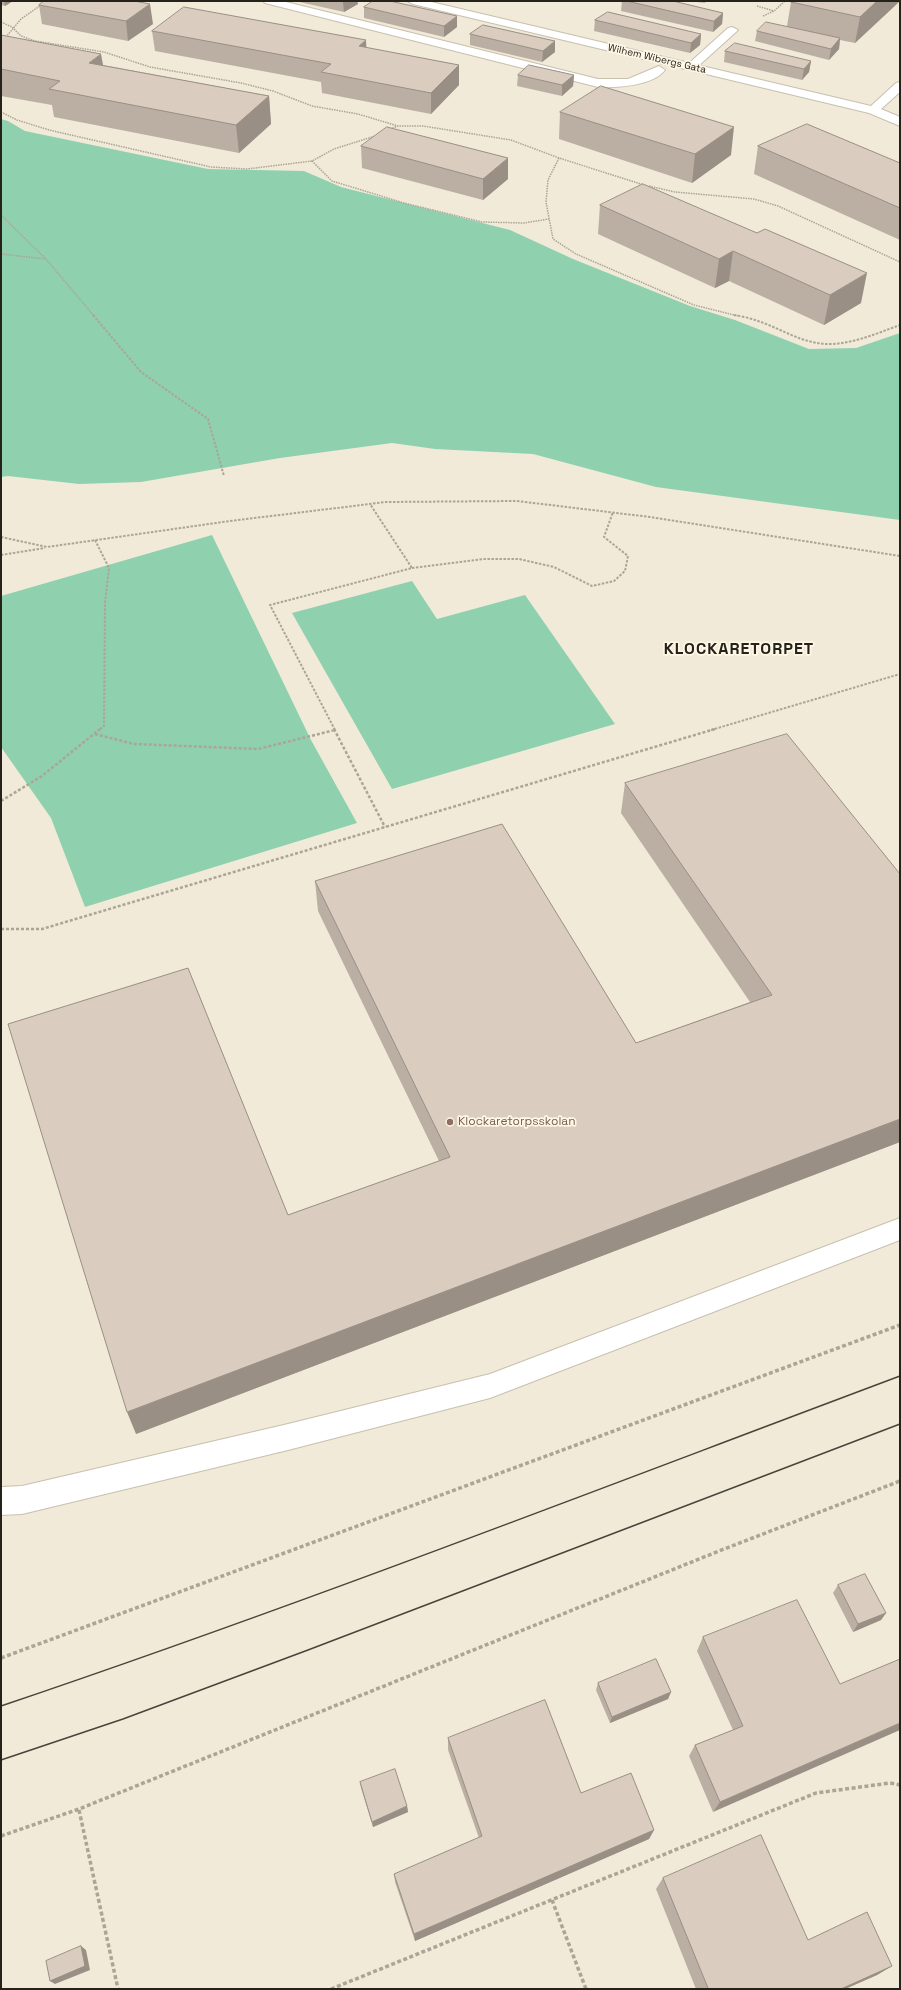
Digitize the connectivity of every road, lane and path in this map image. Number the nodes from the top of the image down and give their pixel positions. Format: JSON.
{"nodes":[{"id":1,"x":268,"y":1,"type":"edge"},
{"id":2,"x":412,"y":1,"type":"edge"},
{"id":3,"x":41,"y":5,"type":"edge"},
{"id":4,"x":1,"y":22,"type":"edge"},
{"id":5,"x":12,"y":27,"type":"junction"},
{"id":6,"x":732,"y":30,"type":"dead end"},
{"id":7,"x":1,"y":39,"type":"edge"},
{"id":8,"x":691,"y":67,"type":"junction"},
{"id":9,"x":659,"y":70,"type":"dead end"},
{"id":10,"x":900,"y":86,"type":"edge"},
{"id":11,"x":873,"y":110,"type":"junction"},
{"id":12,"x":1,"y":112,"type":"edge"},
{"id":13,"x":900,"y":122,"type":"edge"},
{"id":14,"x":398,"y":126,"type":"junction"},
{"id":15,"x":385,"y":132,"type":"edge"},
{"id":16,"x":379,"y":135,"type":"edge"},
{"id":17,"x":559,"y":158,"type":"junction"},
{"id":18,"x":312,"y":161,"type":"junction"},
{"id":19,"x":1,"y":215,"type":"edge"},
{"id":20,"x":549,"y":219,"type":"junction"},
{"id":21,"x":1,"y":254,"type":"edge"},
{"id":22,"x":46,"y":260,"type":"junction"},
{"id":23,"x":900,"y":262,"type":"edge"},
{"id":24,"x":900,"y":325,"type":"edge"},
{"id":25,"x":224,"y":476,"type":"dead end"},
{"id":26,"x":370,"y":504,"type":"junction"},
{"id":27,"x":613,"y":512,"type":"junction"},
{"id":28,"x":1,"y":538,"type":"edge"},
{"id":29,"x":95,"y":540,"type":"junction"},
{"id":30,"x":47,"y":547,"type":"junction"},
{"id":31,"x":1,"y":556,"type":"edge"},
{"id":32,"x":900,"y":556,"type":"edge"},
{"id":33,"x":412,"y":568,"type":"junction"},
{"id":34,"x":900,"y":674,"type":"edge"},
{"id":35,"x":335,"y":730,"type":"junction"},
{"id":36,"x":94,"y":734,"type":"junction"},
{"id":37,"x":1,"y":801,"type":"edge"},
{"id":38,"x":385,"y":827,"type":"junction"},
{"id":39,"x":1,"y":929,"type":"edge"},
{"id":40,"x":900,"y":1229,"type":"edge"},
{"id":41,"x":900,"y":1325,"type":"edge"},
{"id":42,"x":900,"y":1481,"type":"edge"},
{"id":43,"x":1,"y":1501,"type":"edge"},
{"id":44,"x":1,"y":1658,"type":"edge"},
{"id":45,"x":900,"y":1785,"type":"edge"},
{"id":46,"x":79,"y":1809,"type":"junction"},
{"id":47,"x":1,"y":1836,"type":"edge"},
{"id":48,"x":552,"y":1900,"type":"junction"},
{"id":49,"x":118,"y":1989,"type":"edge"},
{"id":50,"x":331,"y":1989,"type":"edge"},
{"id":51,"x":586,"y":1989,"type":"edge"}],
"edges":[{"from":1,"to":9,"type":"street"},
{"from":2,"to":8,"type":"street","name":"Wilhem Wibergs Gata"},
{"from":3,"to":5,"type":"path"},
{"from":4,"to":5,"type":"path"},
{"from":5,"to":7,"type":"path"},
{"from":5,"to":14,"type":"path"},
{"from":6,"to":8,"type":"street"},
{"from":8,"to":11,"type":"street","name":"Wilhem Wibergs Gata"},
{"from":10,"to":11,"type":"street"},
{"from":11,"to":13,"type":"street","name":"Wilhem Wibergs Gata"},
{"from":12,"to":18,"type":"path"},
{"from":14,"to":15,"type":"path"},
{"from":14,"to":17,"type":"path"},
{"from":16,"to":18,"type":"path"},
{"from":17,"to":20,"type":"path"},
{"from":17,"to":23,"type":"path"},
{"from":18,"to":20,"type":"path"},
{"from":19,"to":22,"type":"path"},
{"from":20,"to":24,"type":"path"},
{"from":21,"to":22,"type":"path"},
{"from":22,"to":25,"type":"path"},
{"from":26,"to":27,"type":"path"},
{"from":26,"to":29,"type":"path"},
{"from":26,"to":33,"type":"path"},
{"from":27,"to":32,"type":"path"},
{"from":27,"to":33,"type":"path"},
{"from":28,"to":30,"type":"path"},
{"from":29,"to":30,"type":"path"},
{"from":29,"to":36,"type":"path"},
{"from":30,"to":31,"type":"path"},
{"from":33,"to":35,"type":"path"},
{"from":34,"to":38,"type":"path"},
{"from":35,"to":36,"type":"path"},
{"from":35,"to":38,"type":"path"},
{"from":36,"to":37,"type":"path"},
{"from":38,"to":39,"type":"path"},
{"from":40,"to":43,"type":"street"},
{"from":41,"to":44,"type":"path"},
{"from":42,"to":46,"type":"path"},
{"from":45,"to":48,"type":"path"},
{"from":46,"to":47,"type":"path"},
{"from":46,"to":49,"type":"path"},
{"from":48,"to":50,"type":"path"},
{"from":48,"to":51,"type":"path"}]}
